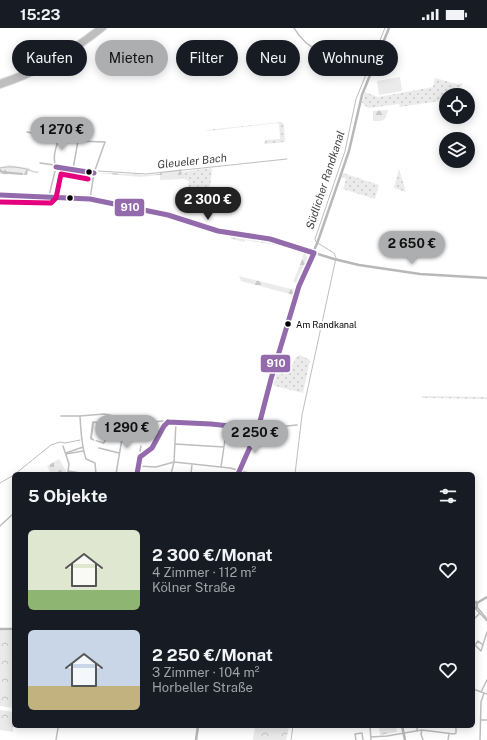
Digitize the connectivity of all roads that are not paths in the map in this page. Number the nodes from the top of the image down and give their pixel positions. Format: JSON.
{"nodes":[{"id":1,"x":99,"y":28,"type":"edge"},
{"id":2,"x":104,"y":28,"type":"edge"},
{"id":3,"x":294,"y":28,"type":"edge"},
{"id":4,"x":389,"y":28,"type":"edge"},
{"id":5,"x":308,"y":44,"type":"edge"},
{"id":6,"x":0,"y":82,"type":"edge"},
{"id":7,"x":0,"y":86,"type":"edge"},
{"id":8,"x":27,"y":132,"type":"dead end"},
{"id":9,"x":59,"y":138,"type":"junction"},
{"id":10,"x":78,"y":141,"type":"junction"},
{"id":11,"x":40,"y":163,"type":"dead end"},
{"id":12,"x":55,"y":166,"type":"junction"},
{"id":13,"x":73,"y":169,"type":"junction"},
{"id":14,"x":94,"y":173,"type":"junction"},
{"id":15,"x":0,"y":195,"type":"edge"},
{"id":16,"x":49,"y":196,"type":"junction"},
{"id":17,"x":90,"y":199,"type":"junction"},
{"id":18,"x":314,"y":253,"type":"junction"},
{"id":19,"x":487,"y":278,"type":"edge"},
{"id":20,"x":61,"y":416,"type":"dead end"},
{"id":21,"x":80,"y":416,"type":"junction"},
{"id":22,"x":125,"y":421,"type":"junction"},
{"id":23,"x":162,"y":421,"type":"junction"},
{"id":24,"x":168,"y":422,"type":"junction"},
{"id":25,"x":176,"y":422,"type":"junction"},
{"id":26,"x":227,"y":425,"type":"junction"},
{"id":27,"x":297,"y":425,"type":"dead end"},
{"id":28,"x":164,"y":426,"type":"junction"},
{"id":29,"x":258,"y":429,"type":"junction"},
{"id":30,"x":175,"y":444,"type":"junction"},
{"id":31,"x":63,"y":446,"type":"dead end"},
{"id":32,"x":141,"y":446,"type":"dead end"},
{"id":33,"x":83,"y":447,"type":"junction"},
{"id":34,"x":224,"y":447,"type":"junction"},
{"id":35,"x":99,"y":448,"type":"dead end"},
{"id":36,"x":84,"y":451,"type":"junction"},
{"id":37,"x":66,"y":453,"type":"junction"},
{"id":38,"x":119,"y":453,"type":"junction"},
{"id":39,"x":142,"y":455,"type":"junction"},
{"id":40,"x":174,"y":462,"type":"junction"},
{"id":41,"x":192,"y":464,"type":"junction"},
{"id":42,"x":138,"y":466,"type":"junction"},
{"id":43,"x":221,"y":467,"type":"junction"},
{"id":44,"x":240,"y":470,"type":"junction"},
{"id":45,"x":68,"y":471,"type":"joint"},
{"id":46,"x":74,"y":472,"type":"edge"},
{"id":47,"x":96,"y":472,"type":"edge"},
{"id":48,"x":116,"y":472,"type":"edge"},
{"id":49,"x":137,"y":472,"type":"edge"},
{"id":50,"x":172,"y":472,"type":"edge"},
{"id":51,"x":191,"y":472,"type":"edge"},
{"id":52,"x":246,"y":472,"type":"edge"},
{"id":53,"x":12,"y":515,"type":"edge"},
{"id":54,"x":0,"y":526,"type":"edge"},
{"id":55,"x":487,"y":597,"type":"edge"},
{"id":56,"x":477,"y":603,"type":"joint"},
{"id":57,"x":475,"y":608,"type":"edge"},
{"id":58,"x":480,"y":614,"type":"junction"},
{"id":59,"x":475,"y":618,"type":"edge"},
{"id":60,"x":487,"y":620,"type":"edge"},
{"id":61,"x":0,"y":629,"type":"edge"},
{"id":62,"x":12,"y":629,"type":"edge"},
{"id":63,"x":487,"y":632,"type":"edge"},
{"id":64,"x":483,"y":645,"type":"junction"},
{"id":65,"x":487,"y":680,"type":"edge"},
{"id":66,"x":475,"y":690,"type":"edge"},
{"id":67,"x":481,"y":692,"type":"junction"},
{"id":68,"x":484,"y":693,"type":"junction"},
{"id":69,"x":487,"y":694,"type":"edge"},
{"id":70,"x":481,"y":720,"type":"junction"},
{"id":71,"x":487,"y":720,"type":"edge"},
{"id":72,"x":58,"y":728,"type":"edge"},
{"id":73,"x":198,"y":728,"type":"edge"},
{"id":74,"x":370,"y":728,"type":"edge"},
{"id":75,"x":402,"y":728,"type":"edge"},
{"id":76,"x":456,"y":728,"type":"edge"},
{"id":77,"x":417,"y":730,"type":"joint"},
{"id":78,"x":422,"y":730,"type":"junction"},
{"id":79,"x":403,"y":733,"type":"junction"},
{"id":80,"x":449,"y":734,"type":"junction"},
{"id":81,"x":371,"y":736,"type":"junction"},
{"id":82,"x":56,"y":740,"type":"edge"},
{"id":83,"x":196,"y":740,"type":"edge"},
{"id":84,"x":356,"y":740,"type":"edge"},
{"id":85,"x":363,"y":740,"type":"edge"},
{"id":86,"x":371,"y":740,"type":"edge"},
{"id":87,"x":404,"y":740,"type":"edge"},
{"id":88,"x":423,"y":740,"type":"edge"},
{"id":89,"x":448,"y":740,"type":"edge"},
{"id":90,"x":480,"y":740,"type":"edge"}],
"edges":[{"from":1,"to":6,"type":"highway"},
{"from":2,"to":7,"type":"highway"},
{"from":3,"to":5,"type":"street"},
{"from":4,"to":18,"type":"street"},
{"from":8,"to":9,"type":"street"},
{"from":9,"to":10,"type":"street"},
{"from":9,"to":12,"type":"street"},
{"from":10,"to":13,"type":"street"},
{"from":10,"to":14,"type":"street"},
{"from":11,"to":12,"type":"street"},
{"from":12,"to":13,"type":"street"},
{"from":12,"to":16,"type":"street"},
{"from":13,"to":14,"type":"street"},
{"from":14,"to":17,"type":"street"},
{"from":15,"to":16,"type":"street"},
{"from":16,"to":17,"type":"street"},
{"from":17,"to":18,"type":"street"},
{"from":18,"to":19,"type":"street"},
{"from":18,"to":29,"type":"street"},
{"from":20,"to":21,"type":"street"},
{"from":21,"to":22,"type":"street"},
{"from":21,"to":33,"type":"street"},
{"from":22,"to":23,"type":"street"},
{"from":22,"to":38,"type":"street"},
{"from":23,"to":24,"type":"street"},
{"from":23,"to":28,"type":"street"},
{"from":24,"to":25,"type":"street"},
{"from":24,"to":28,"type":"street"},
{"from":25,"to":26,"type":"street"},
{"from":25,"to":30,"type":"street"},
{"from":26,"to":29,"type":"street"},
{"from":26,"to":34,"type":"street"},
{"from":27,"to":29,"type":"street"},
{"from":28,"to":39,"type":"street"},
{"from":29,"to":44,"type":"street"},
{"from":30,"to":34,"type":"street"},
{"from":30,"to":40,"type":"street"},
{"from":31,"to":37,"type":"street"},
{"from":32,"to":39,"type":"street"},
{"from":33,"to":36,"type":"street"},
{"from":33,"to":37,"type":"street"},
{"from":34,"to":43,"type":"street"},
{"from":35,"to":38,"type":"street"},
{"from":36,"to":37,"type":"street"},
{"from":36,"to":47,"type":"street"},
{"from":37,"to":45,"type":"street"},
{"from":38,"to":48,"type":"street"},
{"from":39,"to":42,"type":"street"},
{"from":40,"to":41,"type":"street"},
{"from":40,"to":42,"type":"street"},
{"from":40,"to":50,"type":"street"},
{"from":41,"to":43,"type":"street"},
{"from":41,"to":51,"type":"street"},
{"from":42,"to":49,"type":"street"},
{"from":43,"to":44,"type":"street"},
{"from":44,"to":52,"type":"street"},
{"from":45,"to":46,"type":"street"},
{"from":53,"to":54,"type":"street"},
{"from":55,"to":56,"type":"street"},
{"from":56,"to":57,"type":"street"},
{"from":57,"to":58,"type":"street"},
{"from":57,"to":60,"type":"street"},
{"from":58,"to":59,"type":"street"},
{"from":58,"to":60,"type":"street"},
{"from":61,"to":62,"type":"street"},
{"from":63,"to":64,"type":"street"},
{"from":64,"to":64,"type":"street"},
{"from":65,"to":67,"type":"street"},
{"from":66,"to":67,"type":"street"},
{"from":67,"to":68,"type":"street"},
{"from":68,"to":69,"type":"street"},
{"from":68,"to":70,"type":"street"},
{"from":70,"to":71,"type":"street"},
{"from":70,"to":90,"type":"street"},
{"from":72,"to":82,"type":"street"},
{"from":73,"to":83,"type":"street"},
{"from":74,"to":81,"type":"street"},
{"from":75,"to":79,"type":"street"},
{"from":76,"to":80,"type":"street"},
{"from":77,"to":78,"type":"street"},
{"from":77,"to":79,"type":"street"},
{"from":78,"to":80,"type":"street"},
{"from":78,"to":88,"type":"street"},
{"from":79,"to":81,"type":"street"},
{"from":79,"to":87,"type":"street"},
{"from":80,"to":89,"type":"street"},
{"from":81,"to":86,"type":"street"},
{"from":84,"to":85,"type":"street"}]}
